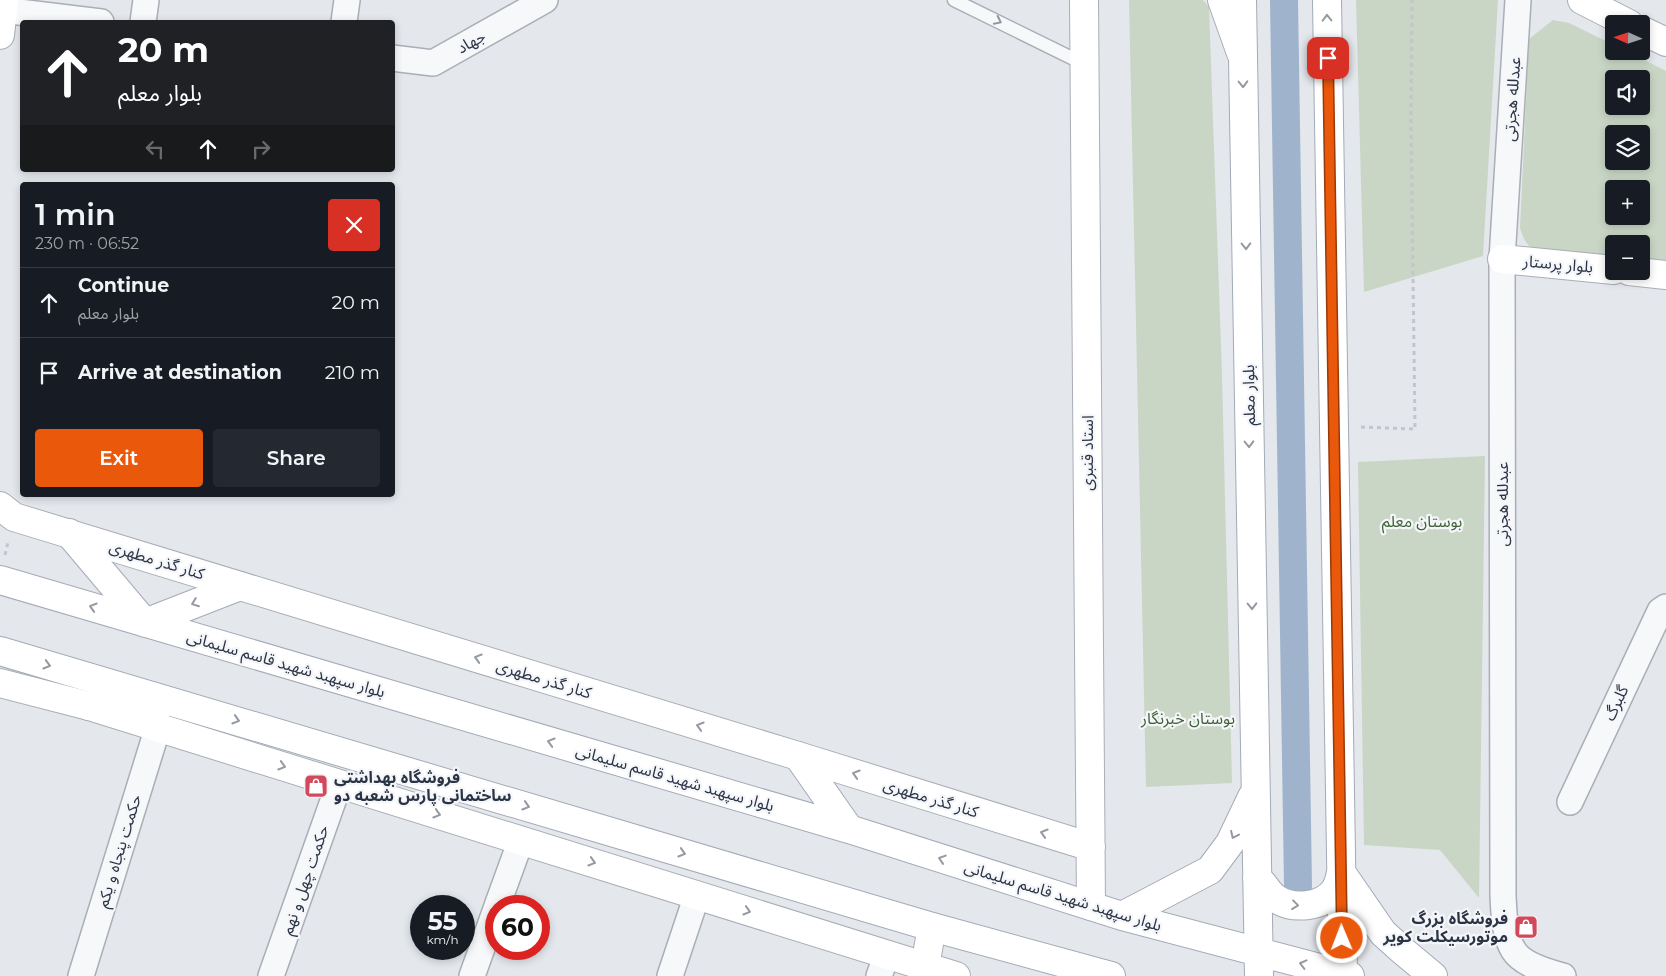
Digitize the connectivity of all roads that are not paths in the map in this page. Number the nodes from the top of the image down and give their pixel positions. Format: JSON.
{"nodes":[{"id":1,"x":146,"y":0,"type":"edge"},
{"id":2,"x":347,"y":0,"type":"edge"},
{"id":3,"x":544,"y":0,"type":"edge"},
{"id":4,"x":954,"y":0,"type":"edge"},
{"id":5,"x":1084,"y":0,"type":"edge"},
{"id":6,"x":1222,"y":0,"type":"edge"},
{"id":7,"x":1242,"y":0,"type":"edge"},
{"id":8,"x":1327,"y":0,"type":"edge"},
{"id":9,"x":1518,"y":0,"type":"edge"},
{"id":10,"x":1582,"y":0,"type":"edge"},
{"id":11,"x":2,"y":15,"type":"edge"},
{"id":12,"x":1611,"y":15,"type":"edge"},
{"id":13,"x":73,"y":20,"type":"edge"},
{"id":14,"x":143,"y":20,"type":"edge"},
{"id":15,"x":344,"y":20,"type":"edge"},
{"id":16,"x":1650,"y":34,"type":"edge"},
{"id":17,"x":1666,"y":42,"type":"edge"},
{"id":18,"x":1243,"y":57,"type":"junction"},
{"id":19,"x":395,"y":58,"type":"edge"},
{"id":20,"x":1084,"y":64,"type":"junction"},
{"id":21,"x":1502,"y":259,"type":"junction"},
{"id":22,"x":1605,"y":269,"type":"edge"},
{"id":23,"x":1650,"y":273,"type":"edge"},
{"id":24,"x":1666,"y":275,"type":"edge"},
{"id":25,"x":7,"y":512,"type":"edge"},
{"id":26,"x":69,"y":534,"type":"junction"},
{"id":27,"x":2,"y":569,"type":"edge"},
{"id":28,"x":240,"y":586,"type":"junction"},
{"id":29,"x":1666,"y":607,"type":"edge"},
{"id":30,"x":145,"y":623,"type":"junction"},
{"id":31,"x":0,"y":651,"type":"edge"},
{"id":32,"x":0,"y":683,"type":"edge"},
{"id":33,"x":89,"y":706,"type":"junction"},
{"id":34,"x":195,"y":708,"type":"junction"},
{"id":35,"x":158,"y":727,"type":"junction"},
{"id":36,"x":798,"y":756,"type":"junction"},
{"id":37,"x":339,"y":784,"type":"junction"},
{"id":38,"x":1255,"y":791,"type":"junction"},
{"id":39,"x":1570,"y":802,"type":"dead end"},
{"id":40,"x":848,"y":830,"type":"junction"},
{"id":41,"x":521,"y":840,"type":"junction"},
{"id":42,"x":1091,"y":848,"type":"junction"},
{"id":43,"x":1341,"y":872,"type":"junction"},
{"id":44,"x":1257,"y":878,"type":"junction"},
{"id":45,"x":502,"y":895,"type":"edge"},
{"id":46,"x":697,"y":895,"type":"junction"},
{"id":47,"x":1091,"y":906,"type":"junction"},
{"id":48,"x":1122,"y":916,"type":"junction"},
{"id":49,"x":932,"y":927,"type":"junction"},
{"id":50,"x":485,"y":941,"type":"edge"},
{"id":51,"x":1258,"y":964,"type":"edge"},
{"id":52,"x":883,"y":965,"type":"edge"},
{"id":53,"x":925,"y":966,"type":"junction"},
{"id":54,"x":1346,"y":975,"type":"edge"},
{"id":55,"x":81,"y":976,"type":"edge"},
{"id":56,"x":271,"y":976,"type":"edge"},
{"id":57,"x":472,"y":976,"type":"edge"},
{"id":58,"x":670,"y":976,"type":"edge"},
{"id":59,"x":956,"y":976,"type":"edge"},
{"id":60,"x":1110,"y":976,"type":"edge"},
{"id":61,"x":1433,"y":976,"type":"edge"},
{"id":62,"x":1563,"y":976,"type":"edge"}],
"edges":[{"from":1,"to":14,"type":"street"},
{"from":2,"to":15,"type":"street"},
{"from":3,"to":19,"type":"street","name":"جهاد"},
{"from":4,"to":20,"type":"lane","one_way":true},
{"from":5,"to":20,"type":"main road","name":"استاد قنبری"},
{"from":6,"to":18,"type":"main road"},
{"from":7,"to":18,"type":"main road","name":"بلوار معلم"},
{"from":43,"to":8,"type":"main road","one_way":true},
{"from":9,"to":21,"type":"street","name":"عبدلله هجرتی"},
{"from":10,"to":12,"type":"main road"},
{"from":11,"to":13,"type":"street"},
{"from":16,"to":17,"type":"main road"},
{"from":18,"to":38,"type":"main road","name":"بلوار معلم","one_way":true},
{"from":20,"to":42,"type":"main road","name":"استاد قنبری"},
{"from":21,"to":22,"type":"main road","name":"بلوار پرستار"},
{"from":21,"to":62,"type":"street","name":"عبدلله هجرتی"},
{"from":23,"to":24,"type":"main road"},
{"from":25,"to":26,"type":"main road","name":"کنار گذر مطهری"},
{"from":26,"to":28,"type":"main road","name":"کنار گذر مطهری"},
{"from":26,"to":30,"type":"main road"},
{"from":30,"to":27,"type":"main road","name":"بلوار سپهبد شهید قاسم سلیمانی","one_way":true},
{"from":28,"to":30,"type":"main road","one_way":true},
{"from":36,"to":28,"type":"main road","name":"کنار گذر مطهری","one_way":true},
{"from":29,"to":39,"type":"street","name":"گلبرگ"},
{"from":40,"to":30,"type":"main road","name":"بلوار سپهبد شهید قاسم سلیمانی","one_way":true},
{"from":31,"to":34,"type":"main road","one_way":true},
{"from":32,"to":33,"type":"main road"},
{"from":33,"to":34,"type":"main road"},
{"from":33,"to":35,"type":"main road"},
{"from":34,"to":49,"type":"main road","one_way":true},
{"from":35,"to":37,"type":"main road","one_way":true},
{"from":35,"to":55,"type":"street","name":"حکمت پنجاه و یکم"},
{"from":36,"to":40,"type":"main road"},
{"from":42,"to":36,"type":"main road","name":"کنار گذر مطهری","one_way":true},
{"from":37,"to":41,"type":"main road","one_way":true},
{"from":37,"to":56,"type":"street","name":"حکمت چهل و نهم"},
{"from":38,"to":44,"type":"main road","name":"بلوار معلم"},
{"from":38,"to":48,"type":"main road","one_way":true},
{"from":47,"to":40,"type":"main road","name":"بلوار سپهبد شهید قاسم سلیمانی","one_way":true},
{"from":41,"to":45,"type":"street"},
{"from":41,"to":46,"type":"main road","one_way":true},
{"from":42,"to":47,"type":"main road","name":"استاد قنبری"},
{"from":44,"to":43,"type":"main road","one_way":true},
{"from":43,"to":54,"type":"main road"},
{"from":43,"to":61,"type":"main road"},
{"from":44,"to":51,"type":"main road","name":"بلوار معلم"},
{"from":46,"to":52,"type":"main road","one_way":true},
{"from":46,"to":58,"type":"street"},
{"from":47,"to":48,"type":"main road","name":"بلوار سپهبد شهید قاسم سلیمانی"},
{"from":48,"to":51,"type":"main road","name":"بلوار سپهبد شهید قاسم سلیمانی"},
{"from":49,"to":53,"type":"main road"},
{"from":49,"to":60,"type":"main road"},
{"from":50,"to":57,"type":"street"},
{"from":54,"to":51,"type":"main road","name":"بلوار سپهبد شهید قاسم سلیمانی","one_way":true},
{"from":52,"to":53,"type":"main road"},
{"from":53,"to":59,"type":"main road"}]}
